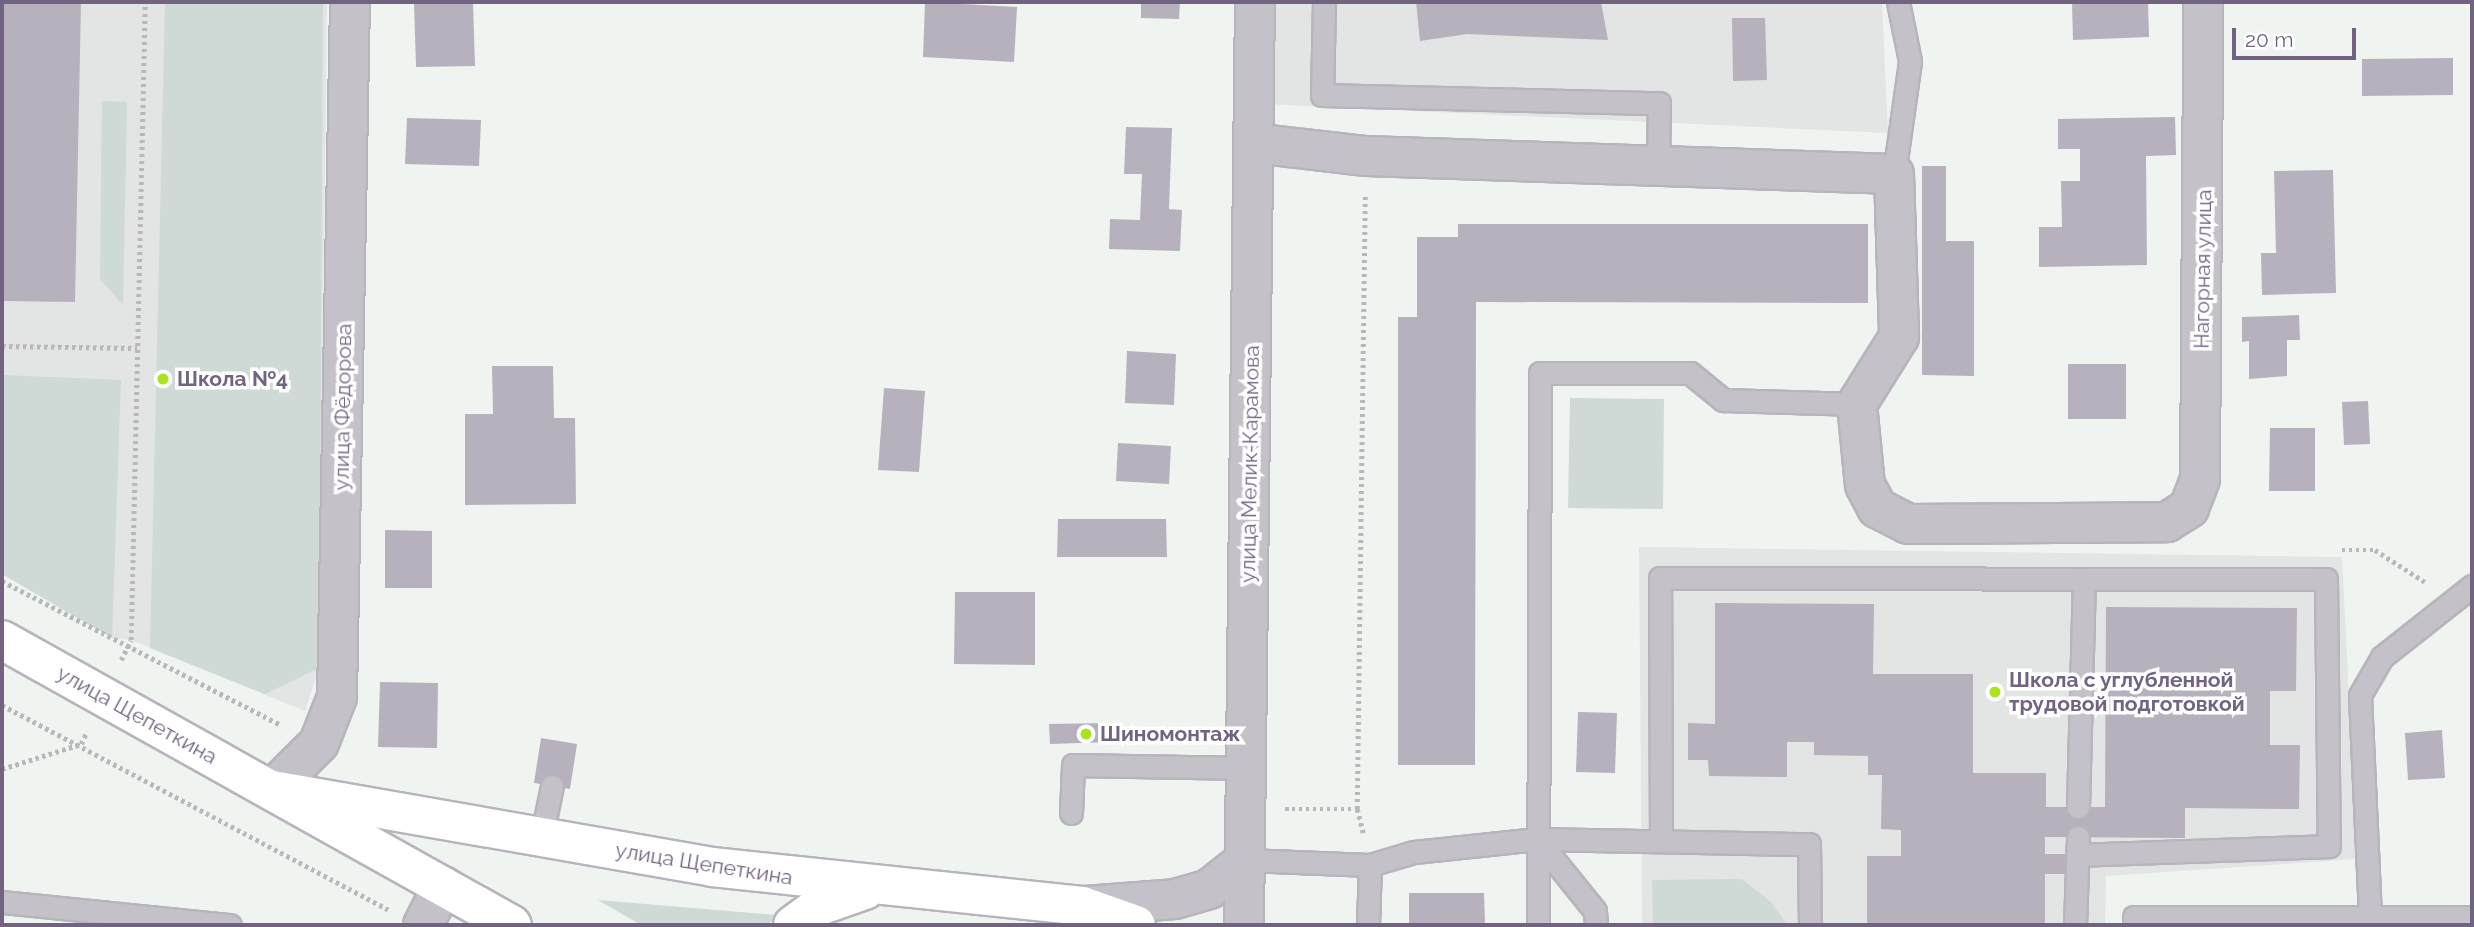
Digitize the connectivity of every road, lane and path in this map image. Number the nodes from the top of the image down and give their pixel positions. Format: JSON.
{"nodes":[{"id":1,"x":145,"y":2,"type":"edge"},
{"id":2,"x":350,"y":2,"type":"edge"},
{"id":3,"x":1255,"y":2,"type":"edge"},
{"id":4,"x":1324,"y":2,"type":"edge"},
{"id":5,"x":1898,"y":2,"type":"edge"},
{"id":6,"x":2203,"y":2,"type":"edge"},
{"id":7,"x":1253,"y":143,"type":"junction"},
{"id":8,"x":1366,"y":156,"type":"junction"},
{"id":9,"x":1658,"y":163,"type":"junction"},
{"id":10,"x":1894,"y":174,"type":"junction"},
{"id":11,"x":2,"y":346,"type":"edge"},
{"id":12,"x":137,"y":348,"type":"junction"},
{"id":13,"x":1857,"y":404,"type":"junction"},
{"id":14,"x":2084,"y":579,"type":"junction"},
{"id":15,"x":2,"y":581,"type":"edge"},
{"id":16,"x":2472,"y":586,"type":"edge"},
{"id":17,"x":2,"y":640,"type":"edge"},
{"id":18,"x":131,"y":640,"type":"dead end"},
{"id":19,"x":2,"y":705,"type":"edge"},
{"id":20,"x":318,"y":743,"type":"junction"},
{"id":21,"x":81,"y":744,"type":"junction"},
{"id":22,"x":1247,"y":768,"type":"junction"},
{"id":23,"x":2,"y":769,"type":"edge"},
{"id":24,"x":552,"y":786,"type":"dead end"},
{"id":25,"x":272,"y":790,"type":"junction"},
{"id":26,"x":2078,"y":807,"type":"dead end"},
{"id":27,"x":1071,"y":813,"type":"dead end"},
{"id":28,"x":541,"y":839,"type":"junction"},
{"id":29,"x":1538,"y":839,"type":"junction"},
{"id":30,"x":1661,"y":840,"type":"junction"},
{"id":31,"x":1246,"y":860,"type":"junction"},
{"id":32,"x":1370,"y":865,"type":"junction"},
{"id":33,"x":443,"y":886,"type":"junction"},
{"id":34,"x":871,"y":888,"type":"junction"},
{"id":35,"x":2,"y":902,"type":"edge"},
{"id":36,"x":1082,"y":906,"type":"junction"},
{"id":37,"x":2370,"y":916,"type":"junction"},
{"id":38,"x":2472,"y":917,"type":"edge"},
{"id":39,"x":409,"y":919,"type":"edge"},
{"id":40,"x":230,"y":925,"type":"edge"},
{"id":41,"x":512,"y":925,"type":"edge"},
{"id":42,"x":793,"y":925,"type":"edge"},
{"id":43,"x":1136,"y":925,"type":"edge"},
{"id":44,"x":1244,"y":925,"type":"edge"},
{"id":45,"x":1368,"y":925,"type":"edge"},
{"id":46,"x":1538,"y":925,"type":"edge"},
{"id":47,"x":1596,"y":925,"type":"edge"},
{"id":48,"x":1810,"y":925,"type":"edge"},
{"id":49,"x":2075,"y":925,"type":"edge"},
{"id":50,"x":2134,"y":925,"type":"edge"}],
"edges":[{"from":1,"to":12,"type":"path"},
{"from":2,"to":20,"type":"street","name":"улица Фёдорова"},
{"from":3,"to":7,"type":"street","name":"улица Мелик-Карамова"},
{"from":4,"to":9,"type":"lane"},
{"from":5,"to":10,"type":"lane"},
{"from":6,"to":13,"type":"street","name":"Нагорная улица"},
{"from":7,"to":8,"type":"street"},
{"from":7,"to":22,"type":"street","name":"улица Мелик-Карамова"},
{"from":8,"to":9,"type":"street"},
{"from":8,"to":32,"type":"path"},
{"from":9,"to":10,"type":"street"},
{"from":10,"to":13,"type":"street"},
{"from":11,"to":12,"type":"path"},
{"from":12,"to":18,"type":"path"},
{"from":13,"to":29,"type":"lane"},
{"from":14,"to":26,"type":"lane"},
{"from":14,"to":30,"type":"lane"},
{"from":14,"to":49,"type":"lane"},
{"from":15,"to":20,"type":"path"},
{"from":16,"to":37,"type":"lane"},
{"from":17,"to":25,"type":"main road","name":"улица Щепеткина"},
{"from":19,"to":21,"type":"path"},
{"from":20,"to":25,"type":"street","name":"улица Фёдорова"},
{"from":21,"to":23,"type":"path"},
{"from":21,"to":39,"type":"path"},
{"from":22,"to":27,"type":"lane"},
{"from":22,"to":31,"type":"street","name":"улица Мелик-Карамова"},
{"from":24,"to":28,"type":"lane"},
{"from":25,"to":28,"type":"main road","name":"улица Щепеткина"},
{"from":25,"to":33,"type":"main road","name":"улица Щепеткина"},
{"from":28,"to":34,"type":"main road","name":"улица Щепеткина"},
{"from":29,"to":30,"type":"lane"},
{"from":29,"to":32,"type":"lane"},
{"from":29,"to":46,"type":"lane"},
{"from":29,"to":47,"type":"lane"},
{"from":30,"to":48,"type":"lane"},
{"from":31,"to":32,"type":"lane"},
{"from":31,"to":36,"type":"street"},
{"from":31,"to":44,"type":"street","name":"улица Мелик-Карамова"},
{"from":32,"to":45,"type":"lane"},
{"from":33,"to":39,"type":"street"},
{"from":33,"to":41,"type":"main road","name":"улица Щепеткина"},
{"from":34,"to":36,"type":"main road","name":"улица Щепеткина"},
{"from":34,"to":42,"type":"main road"},
{"from":35,"to":40,"type":"lane"},
{"from":36,"to":43,"type":"main road","name":"улица Щепеткина"},
{"from":37,"to":38,"type":"lane"},
{"from":37,"to":50,"type":"lane"}]}
